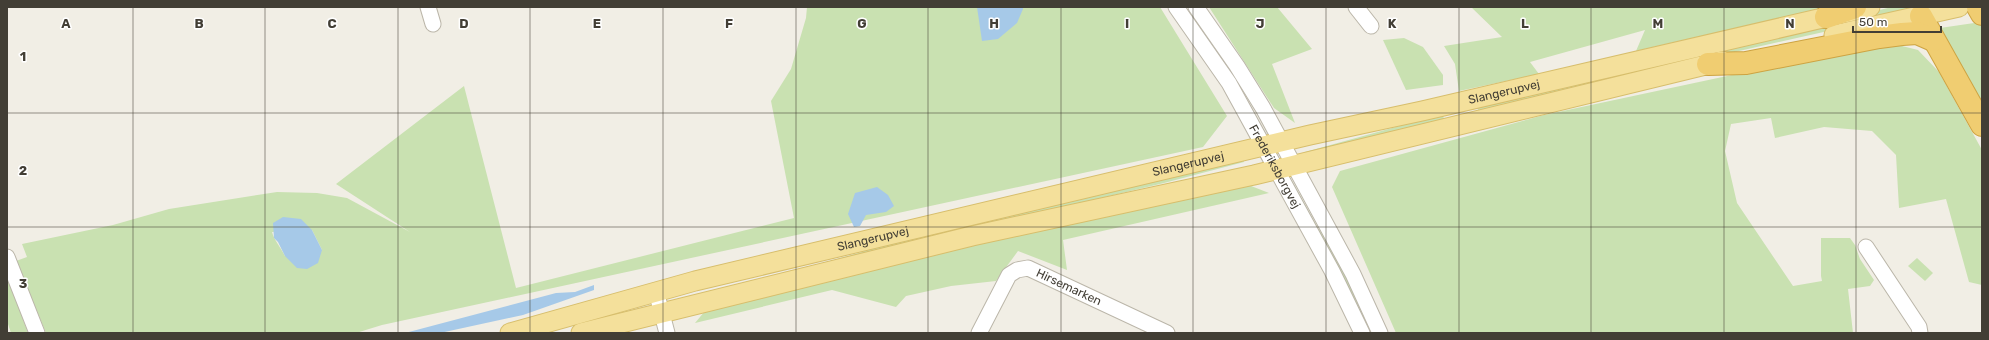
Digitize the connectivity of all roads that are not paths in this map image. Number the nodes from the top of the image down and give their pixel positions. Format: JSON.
{"nodes":[{"id":1,"x":428,"y":7,"type":"edge"},
{"id":2,"x":1176,"y":7,"type":"edge"},
{"id":3,"x":1196,"y":7,"type":"edge"},
{"id":4,"x":1356,"y":7,"type":"edge"},
{"id":5,"x":1855,"y":7,"type":"edge"},
{"id":6,"x":1870,"y":7,"type":"edge"},
{"id":7,"x":1959,"y":7,"type":"edge"},
{"id":8,"x":1978,"y":7,"type":"edge"},
{"id":9,"x":1919,"y":11,"type":"edge"},
{"id":10,"x":1982,"y":14,"type":"edge"},
{"id":11,"x":1826,"y":18,"type":"junction"},
{"id":12,"x":433,"y":24,"type":"dead end"},
{"id":13,"x":1371,"y":26,"type":"dead end"},
{"id":14,"x":1933,"y":40,"type":"junction"},
{"id":15,"x":1708,"y":64,"type":"junction"},
{"id":16,"x":1982,"y":125,"type":"edge"},
{"id":17,"x":1279,"y":156,"type":"junction"},
{"id":18,"x":1866,"y":247,"type":"dead end"},
{"id":19,"x":7,"y":257,"type":"edge"},
{"id":20,"x":656,"y":291,"type":"junction"},
{"id":21,"x":662,"y":313,"type":"junction"},
{"id":22,"x":37,"y":333,"type":"edge"},
{"id":23,"x":510,"y":333,"type":"edge"},
{"id":24,"x":581,"y":333,"type":"edge"},
{"id":25,"x":667,"y":333,"type":"edge"},
{"id":26,"x":979,"y":333,"type":"edge"},
{"id":27,"x":1167,"y":333,"type":"edge"},
{"id":28,"x":1362,"y":333,"type":"edge"},
{"id":29,"x":1380,"y":333,"type":"edge"},
{"id":30,"x":1920,"y":333,"type":"edge"}],
"edges":[{"from":1,"to":12,"type":"street"},
{"from":2,"to":17,"type":"street","name":"Frederiksborgvej"},
{"from":3,"to":17,"type":"street","name":"Frederiksborgvej"},
{"from":4,"to":13,"type":"street"},
{"from":5,"to":11,"type":"highway"},
{"from":6,"to":11,"type":"main road","name":"Slangerupvej"},
{"from":7,"to":9,"type":"main road","name":"Slangerupvej"},
{"from":8,"to":10,"type":"highway"},
{"from":9,"to":14,"type":"highway"},
{"from":9,"to":15,"type":"main road","name":"Slangerupvej"},
{"from":11,"to":17,"type":"main road","name":"Slangerupvej"},
{"from":14,"to":15,"type":"highway"},
{"from":14,"to":16,"type":"highway"},
{"from":15,"to":17,"type":"main road","name":"Slangerupvej"},
{"from":17,"to":20,"type":"main road","name":"Slangerupvej"},
{"from":17,"to":21,"type":"main road","name":"Slangerupvej"},
{"from":17,"to":28,"type":"street","name":"Frederiksborgvej"},
{"from":17,"to":29,"type":"street","name":"Frederiksborgvej"},
{"from":18,"to":30,"type":"street"},
{"from":19,"to":22,"type":"street"},
{"from":20,"to":21,"type":"street"},
{"from":20,"to":23,"type":"main road","name":"Slangerupvej"},
{"from":21,"to":24,"type":"main road","name":"Slangerupvej"},
{"from":21,"to":25,"type":"street"},
{"from":26,"to":27,"type":"street","name":"Hirsemarken"}]}
